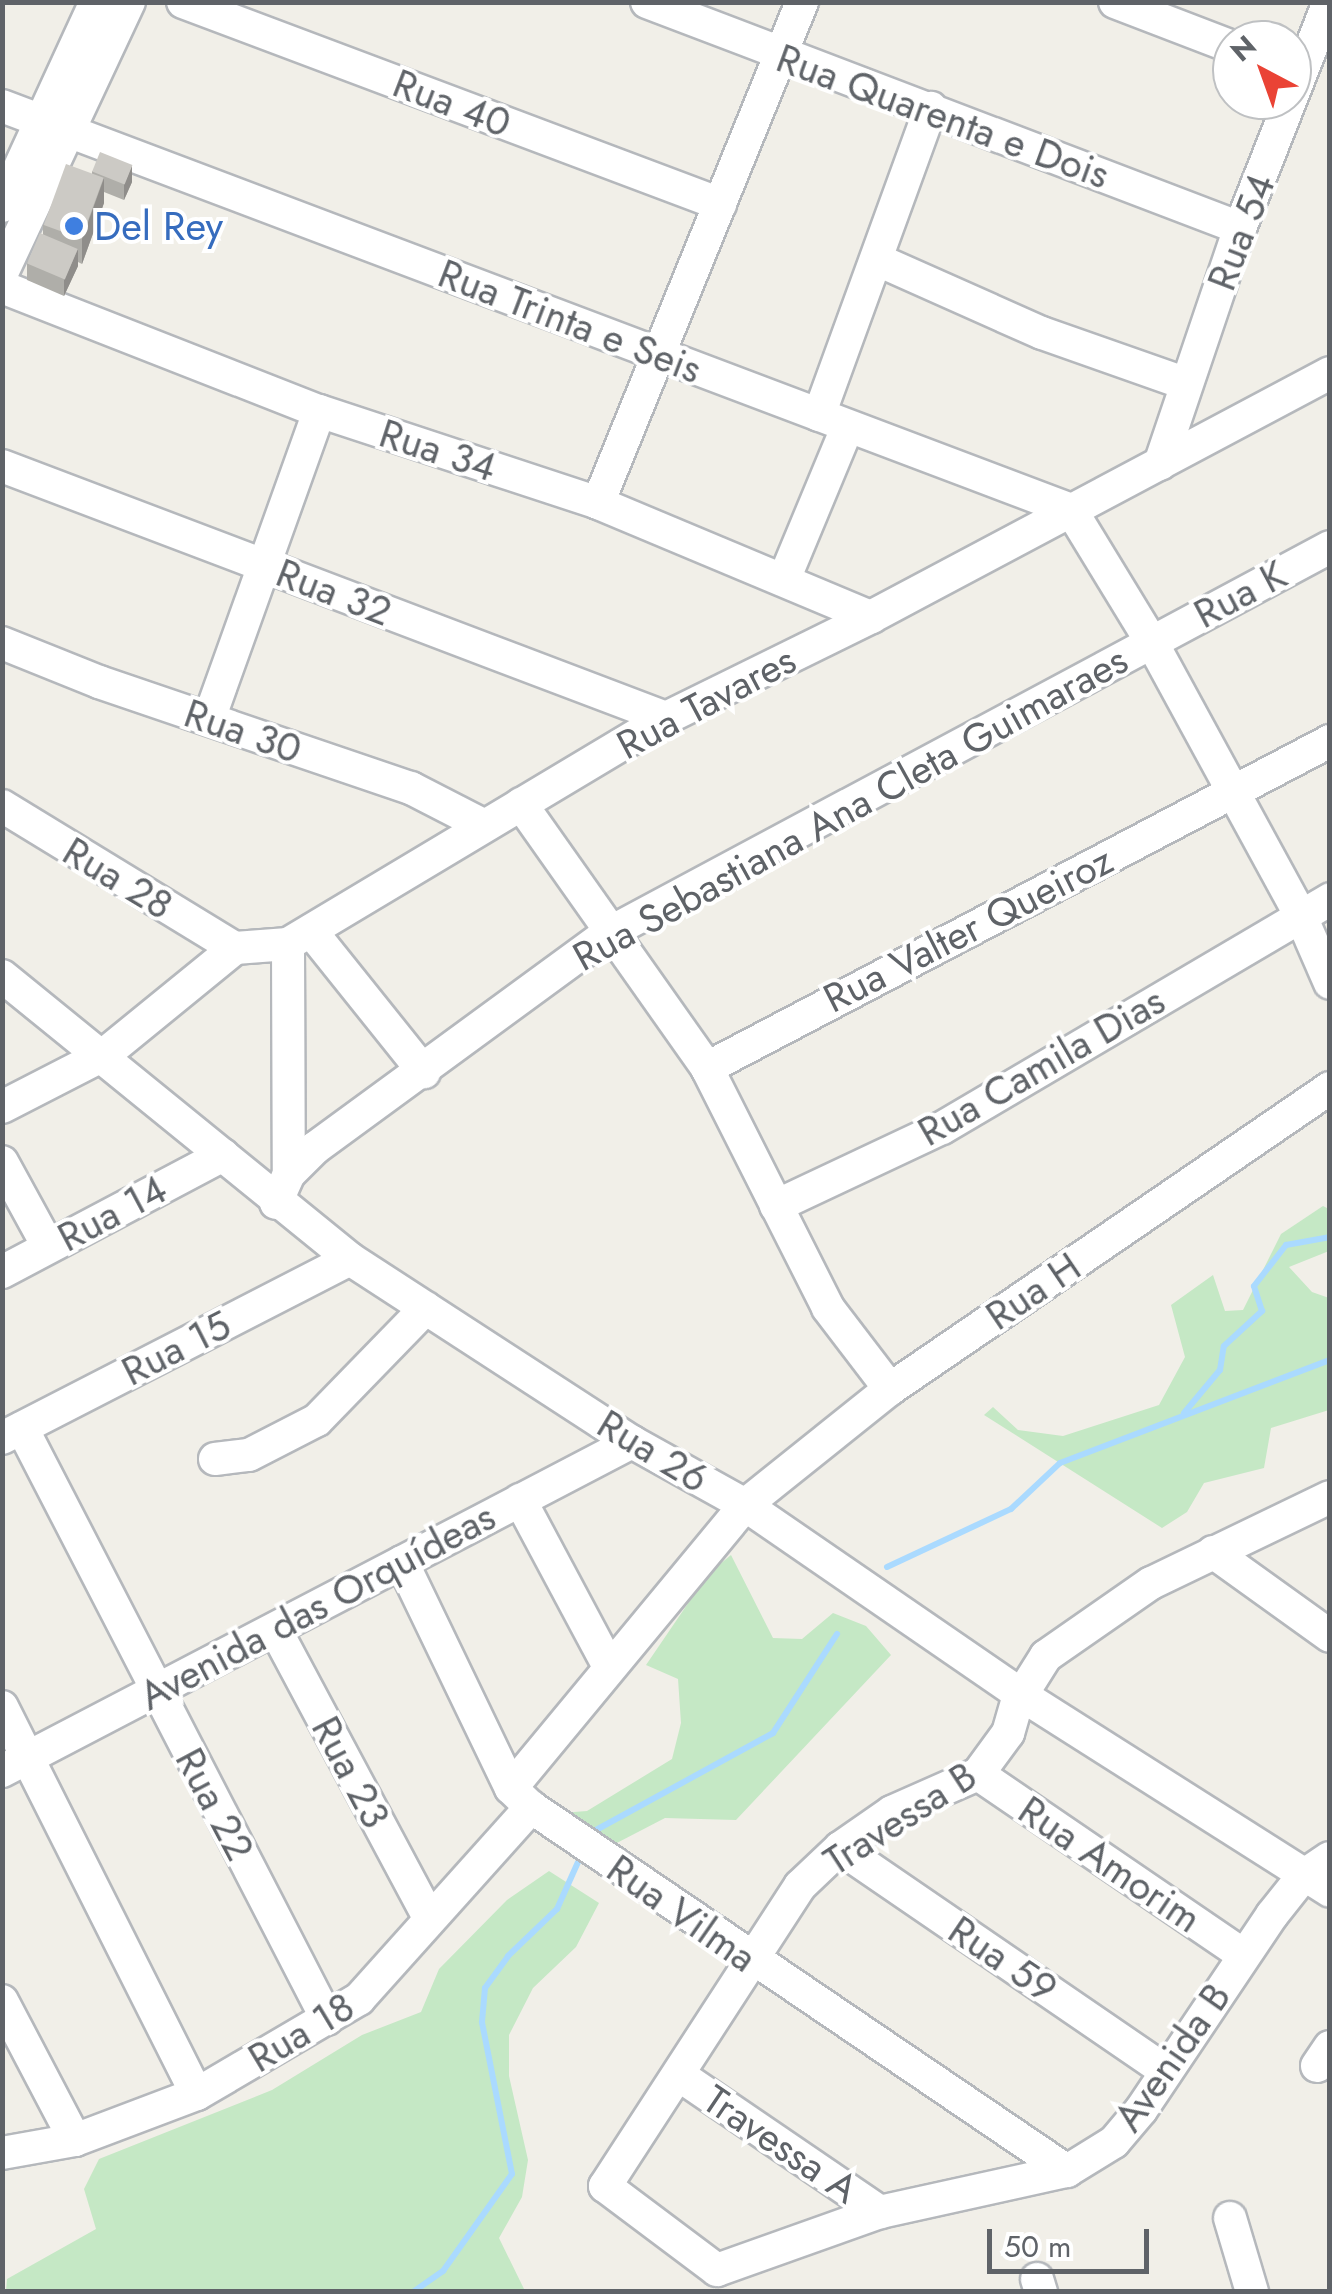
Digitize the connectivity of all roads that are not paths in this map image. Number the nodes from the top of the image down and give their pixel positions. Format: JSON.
{"nodes":[{"id":1,"x":96,"y":2,"type":"edge"},
{"id":2,"x":129,"y":2,"type":"edge"},
{"id":3,"x":183,"y":2,"type":"edge"},
{"id":4,"x":647,"y":2,"type":"edge"},
{"id":5,"x":802,"y":2,"type":"edge"},
{"id":6,"x":1116,"y":2,"type":"edge"},
{"id":7,"x":1330,"y":2,"type":"edge"},
{"id":8,"x":1212,"y":39,"type":"edge"},
{"id":9,"x":777,"y":55,"type":"junction"},
{"id":10,"x":1312,"y":65,"type":"edge"},
{"id":11,"x":2,"y":106,"type":"edge"},
{"id":12,"x":931,"y":108,"type":"junction"},
{"id":13,"x":1289,"y":120,"type":"edge"},
{"id":14,"x":56,"y":127,"type":"junction"},
{"id":15,"x":720,"y":204,"type":"junction"},
{"id":16,"x":2,"y":206,"type":"edge"},
{"id":17,"x":1240,"y":228,"type":"junction"},
{"id":18,"x":880,"y":262,"type":"junction"},
{"id":19,"x":2,"y":273,"type":"edge"},
{"id":20,"x":2,"y":287,"type":"edge"},
{"id":21,"x":657,"y":354,"type":"junction"},
{"id":22,"x":1330,"y":374,"type":"edge"},
{"id":23,"x":1184,"y":383,"type":"junction"},
{"id":24,"x":319,"y":411,"type":"junction"},
{"id":25,"x":833,"y":422,"type":"junction"},
{"id":26,"x":1160,"y":464,"type":"junction"},
{"id":27,"x":2,"y":466,"type":"edge"},
{"id":28,"x":598,"y":503,"type":"junction"},
{"id":29,"x":1070,"y":510,"type":"junction"},
{"id":30,"x":1330,"y":546,"type":"edge"},
{"id":31,"x":265,"y":566,"type":"junction"},
{"id":32,"x":785,"y":577,"type":"junction"},
{"id":33,"x":871,"y":618,"type":"junction"},
{"id":34,"x":1151,"y":641,"type":"junction"},
{"id":35,"x":2,"y":643,"type":"edge"},
{"id":36,"x":666,"y":718,"type":"junction"},
{"id":37,"x":209,"y":719,"type":"junction"},
{"id":38,"x":1330,"y":741,"type":"edge"},
{"id":39,"x":1231,"y":792,"type":"junction"},
{"id":40,"x":521,"y":804,"type":"junction"},
{"id":41,"x":2,"y":806,"type":"edge"},
{"id":42,"x":482,"y":824,"type":"junction"},
{"id":43,"x":1330,"y":899,"type":"edge"},
{"id":44,"x":1300,"y":914,"type":"junction"},
{"id":45,"x":609,"y":933,"type":"junction"},
{"id":46,"x":299,"y":937,"type":"junction"},
{"id":47,"x":235,"y":948,"type":"junction"},
{"id":48,"x":2,"y":976,"type":"edge"},
{"id":49,"x":1330,"y":982,"type":"edge"},
{"id":50,"x":105,"y":1054,"type":"junction"},
{"id":51,"x":707,"y":1068,"type":"junction"},
{"id":52,"x":424,"y":1072,"type":"junction"},
{"id":53,"x":1330,"y":1088,"type":"edge"},
{"id":54,"x":2,"y":1107,"type":"edge"},
{"id":55,"x":222,"y":1155,"type":"junction"},
{"id":56,"x":2,"y":1162,"type":"edge"},
{"id":57,"x":282,"y":1188,"type":"junction"},
{"id":58,"x":776,"y":1206,"type":"junction"},
{"id":59,"x":48,"y":1246,"type":"junction"},
{"id":60,"x":350,"y":1259,"type":"junction"},
{"id":61,"x":2,"y":1272,"type":"edge"},
{"id":62,"x":426,"y":1308,"type":"junction"},
{"id":63,"x":890,"y":1389,"type":"junction"},
{"id":64,"x":12,"y":1433,"type":"edge"},
{"id":65,"x":632,"y":1442,"type":"junction"},
{"id":66,"x":215,"y":1459,"type":"dead end"},
{"id":67,"x":1330,"y":1498,"type":"edge"},
{"id":68,"x":520,"y":1500,"type":"junction"},
{"id":69,"x":745,"y":1505,"type":"junction"},
{"id":70,"x":1214,"y":1552,"type":"junction"},
{"id":71,"x":402,"y":1562,"type":"junction"},
{"id":72,"x":274,"y":1628,"type":"junction"},
{"id":73,"x":1330,"y":1636,"type":"edge"},
{"id":74,"x":609,"y":1666,"type":"junction"},
{"id":75,"x":156,"y":1690,"type":"junction"},
{"id":76,"x":1020,"y":1694,"type":"junction"},
{"id":77,"x":2,"y":1707,"type":"edge"},
{"id":78,"x":17,"y":1764,"type":"edge"},
{"id":79,"x":978,"y":1774,"type":"junction"},
{"id":80,"x":521,"y":1797,"type":"junction"},
{"id":81,"x":840,"y":1848,"type":"junction"},
{"id":82,"x":1321,"y":1875,"type":"edge"},
{"id":83,"x":428,"y":1916,"type":"junction"},
{"id":84,"x":1243,"y":1955,"type":"junction"},
{"id":85,"x":748,"y":1961,"type":"junction"},
{"id":86,"x":2,"y":2000,"type":"edge"},
{"id":87,"x":327,"y":2019,"type":"junction"},
{"id":88,"x":1166,"y":2070,"type":"junction"},
{"id":89,"x":682,"y":2076,"type":"junction"},
{"id":90,"x":197,"y":2094,"type":"junction"},
{"id":91,"x":74,"y":2140,"type":"junction"},
{"id":92,"x":2,"y":2154,"type":"edge"},
{"id":93,"x":1067,"y":2171,"type":"junction"},
{"id":94,"x":880,"y":2212,"type":"junction"},
{"id":95,"x":1230,"y":2218,"type":"dead end"},
{"id":96,"x":717,"y":2270,"type":"joint"},
{"id":97,"x":1252,"y":2292,"type":"edge"}],
"edges":[{"from":1,"to":14,"type":"street"},
{"from":2,"to":14,"type":"street"},
{"from":3,"to":15,"type":"street","name":"Rua 40"},
{"from":4,"to":9,"type":"street","name":"Rua Quarenta e Dois"},
{"from":5,"to":9,"type":"street"},
{"from":6,"to":8,"type":"street"},
{"from":7,"to":10,"type":"street","name":"Rua 54"},
{"from":9,"to":12,"type":"street","name":"Rua Quarenta e Dois"},
{"from":9,"to":15,"type":"street"},
{"from":11,"to":14,"type":"street","name":"Rua Trinta e Seis"},
{"from":12,"to":17,"type":"street","name":"Rua Quarenta e Dois"},
{"from":12,"to":18,"type":"street"},
{"from":13,"to":17,"type":"street","name":"Rua 54"},
{"from":14,"to":16,"type":"street"},
{"from":14,"to":19,"type":"street"},
{"from":14,"to":21,"type":"street","name":"Rua Trinta e Seis"},
{"from":15,"to":21,"type":"street"},
{"from":17,"to":23,"type":"street","name":"Rua 54"},
{"from":18,"to":23,"type":"street"},
{"from":18,"to":25,"type":"street"},
{"from":20,"to":24,"type":"street","name":"Rua 34"},
{"from":21,"to":25,"type":"street","name":"Rua Trinta e Seis"},
{"from":21,"to":28,"type":"street"},
{"from":22,"to":26,"type":"street","name":"Rua Tavares"},
{"from":23,"to":26,"type":"street","name":"Rua 54"},
{"from":24,"to":28,"type":"street","name":"Rua 34"},
{"from":24,"to":31,"type":"street"},
{"from":25,"to":29,"type":"street","name":"Rua Trinta e Seis"},
{"from":25,"to":32,"type":"street"},
{"from":26,"to":29,"type":"street","name":"Rua Tavares"},
{"from":27,"to":31,"type":"street","name":"Rua 32"},
{"from":28,"to":32,"type":"street","name":"Rua 34"},
{"from":29,"to":33,"type":"street","name":"Rua Tavares"},
{"from":29,"to":34,"type":"street"},
{"from":30,"to":34,"type":"street","name":"Rua K"},
{"from":31,"to":36,"type":"street","name":"Rua 32"},
{"from":31,"to":37,"type":"street"},
{"from":32,"to":33,"type":"street","name":"Rua 34"},
{"from":33,"to":36,"type":"street","name":"Rua Tavares"},
{"from":34,"to":39,"type":"street"},
{"from":34,"to":45,"type":"street","name":"Rua Sebastiana Ana Cleta Guimaraes"},
{"from":35,"to":37,"type":"street","name":"Rua 30"},
{"from":36,"to":40,"type":"street","name":"Rua Tavares"},
{"from":37,"to":42,"type":"street","name":"Rua 30"},
{"from":38,"to":39,"type":"street","name":"Rua Valter Queiroz"},
{"from":39,"to":44,"type":"street"},
{"from":39,"to":51,"type":"street","name":"Rua Valter Queiroz"},
{"from":40,"to":42,"type":"street","name":"Rua Tavares"},
{"from":40,"to":45,"type":"street"},
{"from":41,"to":47,"type":"street","name":"Rua 28"},
{"from":42,"to":46,"type":"street","name":"Rua Tavares"},
{"from":43,"to":44,"type":"street","name":"Rua Camila Dias"},
{"from":44,"to":49,"type":"street"},
{"from":44,"to":58,"type":"street","name":"Rua Camila Dias"},
{"from":45,"to":51,"type":"street"},
{"from":45,"to":52,"type":"street","name":"Rua Sebastiana Ana Cleta Guimaraes"},
{"from":46,"to":47,"type":"street","name":"Rua Tavares"},
{"from":46,"to":52,"type":"street"},
{"from":46,"to":57,"type":"street"},
{"from":47,"to":50,"type":"street"},
{"from":48,"to":50,"type":"street","name":"Rua 26"},
{"from":50,"to":54,"type":"street"},
{"from":50,"to":55,"type":"street","name":"Rua 26"},
{"from":51,"to":58,"type":"street"},
{"from":52,"to":57,"type":"street","name":"Rua Sebastiana Ana Cleta Guimaraes"},
{"from":53,"to":63,"type":"street","name":"Rua H"},
{"from":55,"to":57,"type":"street","name":"Rua 26"},
{"from":55,"to":59,"type":"street","name":"Rua 14"},
{"from":56,"to":59,"type":"street"},
{"from":57,"to":60,"type":"street","name":"Rua 26"},
{"from":58,"to":63,"type":"street"},
{"from":59,"to":61,"type":"street","name":"Rua 14"},
{"from":60,"to":62,"type":"street","name":"Rua 26"},
{"from":60,"to":64,"type":"street","name":"Rua 15"},
{"from":62,"to":65,"type":"street","name":"Rua 26"},
{"from":62,"to":66,"type":"street"},
{"from":63,"to":69,"type":"street","name":"Rua H"},
{"from":64,"to":75,"type":"street","name":"Rua 22"},
{"from":65,"to":68,"type":"street","name":"Avenida das Orquídeas"},
{"from":65,"to":69,"type":"street","name":"Rua 26"},
{"from":67,"to":70,"type":"street","name":"Travessa B"},
{"from":68,"to":71,"type":"street","name":"Avenida das Orquídeas"},
{"from":68,"to":74,"type":"street"},
{"from":69,"to":74,"type":"street","name":"Rua 18"},
{"from":69,"to":76,"type":"street","name":"Rua 26"},
{"from":70,"to":73,"type":"street"},
{"from":70,"to":76,"type":"street","name":"Travessa B"},
{"from":71,"to":72,"type":"street","name":"Avenida das Orquídeas"},
{"from":71,"to":80,"type":"street","name":"Rua Vilma"},
{"from":72,"to":75,"type":"street","name":"Avenida das Orquídeas"},
{"from":72,"to":83,"type":"street","name":"Rua 23"},
{"from":74,"to":80,"type":"street","name":"Rua 18"},
{"from":75,"to":78,"type":"street","name":"Avenida das Orquídeas"},
{"from":75,"to":87,"type":"street","name":"Rua 22"},
{"from":76,"to":79,"type":"street","name":"Travessa B"},
{"from":76,"to":82,"type":"street","name":"Rua 26"},
{"from":77,"to":78,"type":"street"},
{"from":78,"to":90,"type":"street"},
{"from":79,"to":81,"type":"street","name":"Travessa B"},
{"from":79,"to":84,"type":"street","name":"Rua Amorim"},
{"from":80,"to":83,"type":"street","name":"Rua 18"},
{"from":80,"to":85,"type":"street","name":"Rua Vilma"},
{"from":81,"to":85,"type":"street","name":"Travessa B"},
{"from":81,"to":88,"type":"street","name":"Rua 59"},
{"from":82,"to":84,"type":"street","name":"Avenida B"},
{"from":83,"to":87,"type":"street","name":"Rua 18"},
{"from":84,"to":88,"type":"street","name":"Avenida B"},
{"from":85,"to":89,"type":"street","name":"Travessa B"},
{"from":85,"to":93,"type":"street","name":"Rua Vilma"},
{"from":86,"to":91,"type":"street"},
{"from":87,"to":90,"type":"street","name":"Rua 18"},
{"from":88,"to":93,"type":"street","name":"Avenida B"},
{"from":89,"to":94,"type":"street","name":"Travessa A"},
{"from":89,"to":96,"type":"street","name":"Travessa B"},
{"from":90,"to":91,"type":"street","name":"Rua 18"},
{"from":91,"to":92,"type":"street","name":"Rua 18"},
{"from":93,"to":94,"type":"street","name":"Avenida B"},
{"from":94,"to":96,"type":"street","name":"Avenida B"},
{"from":95,"to":97,"type":"street"}]}
